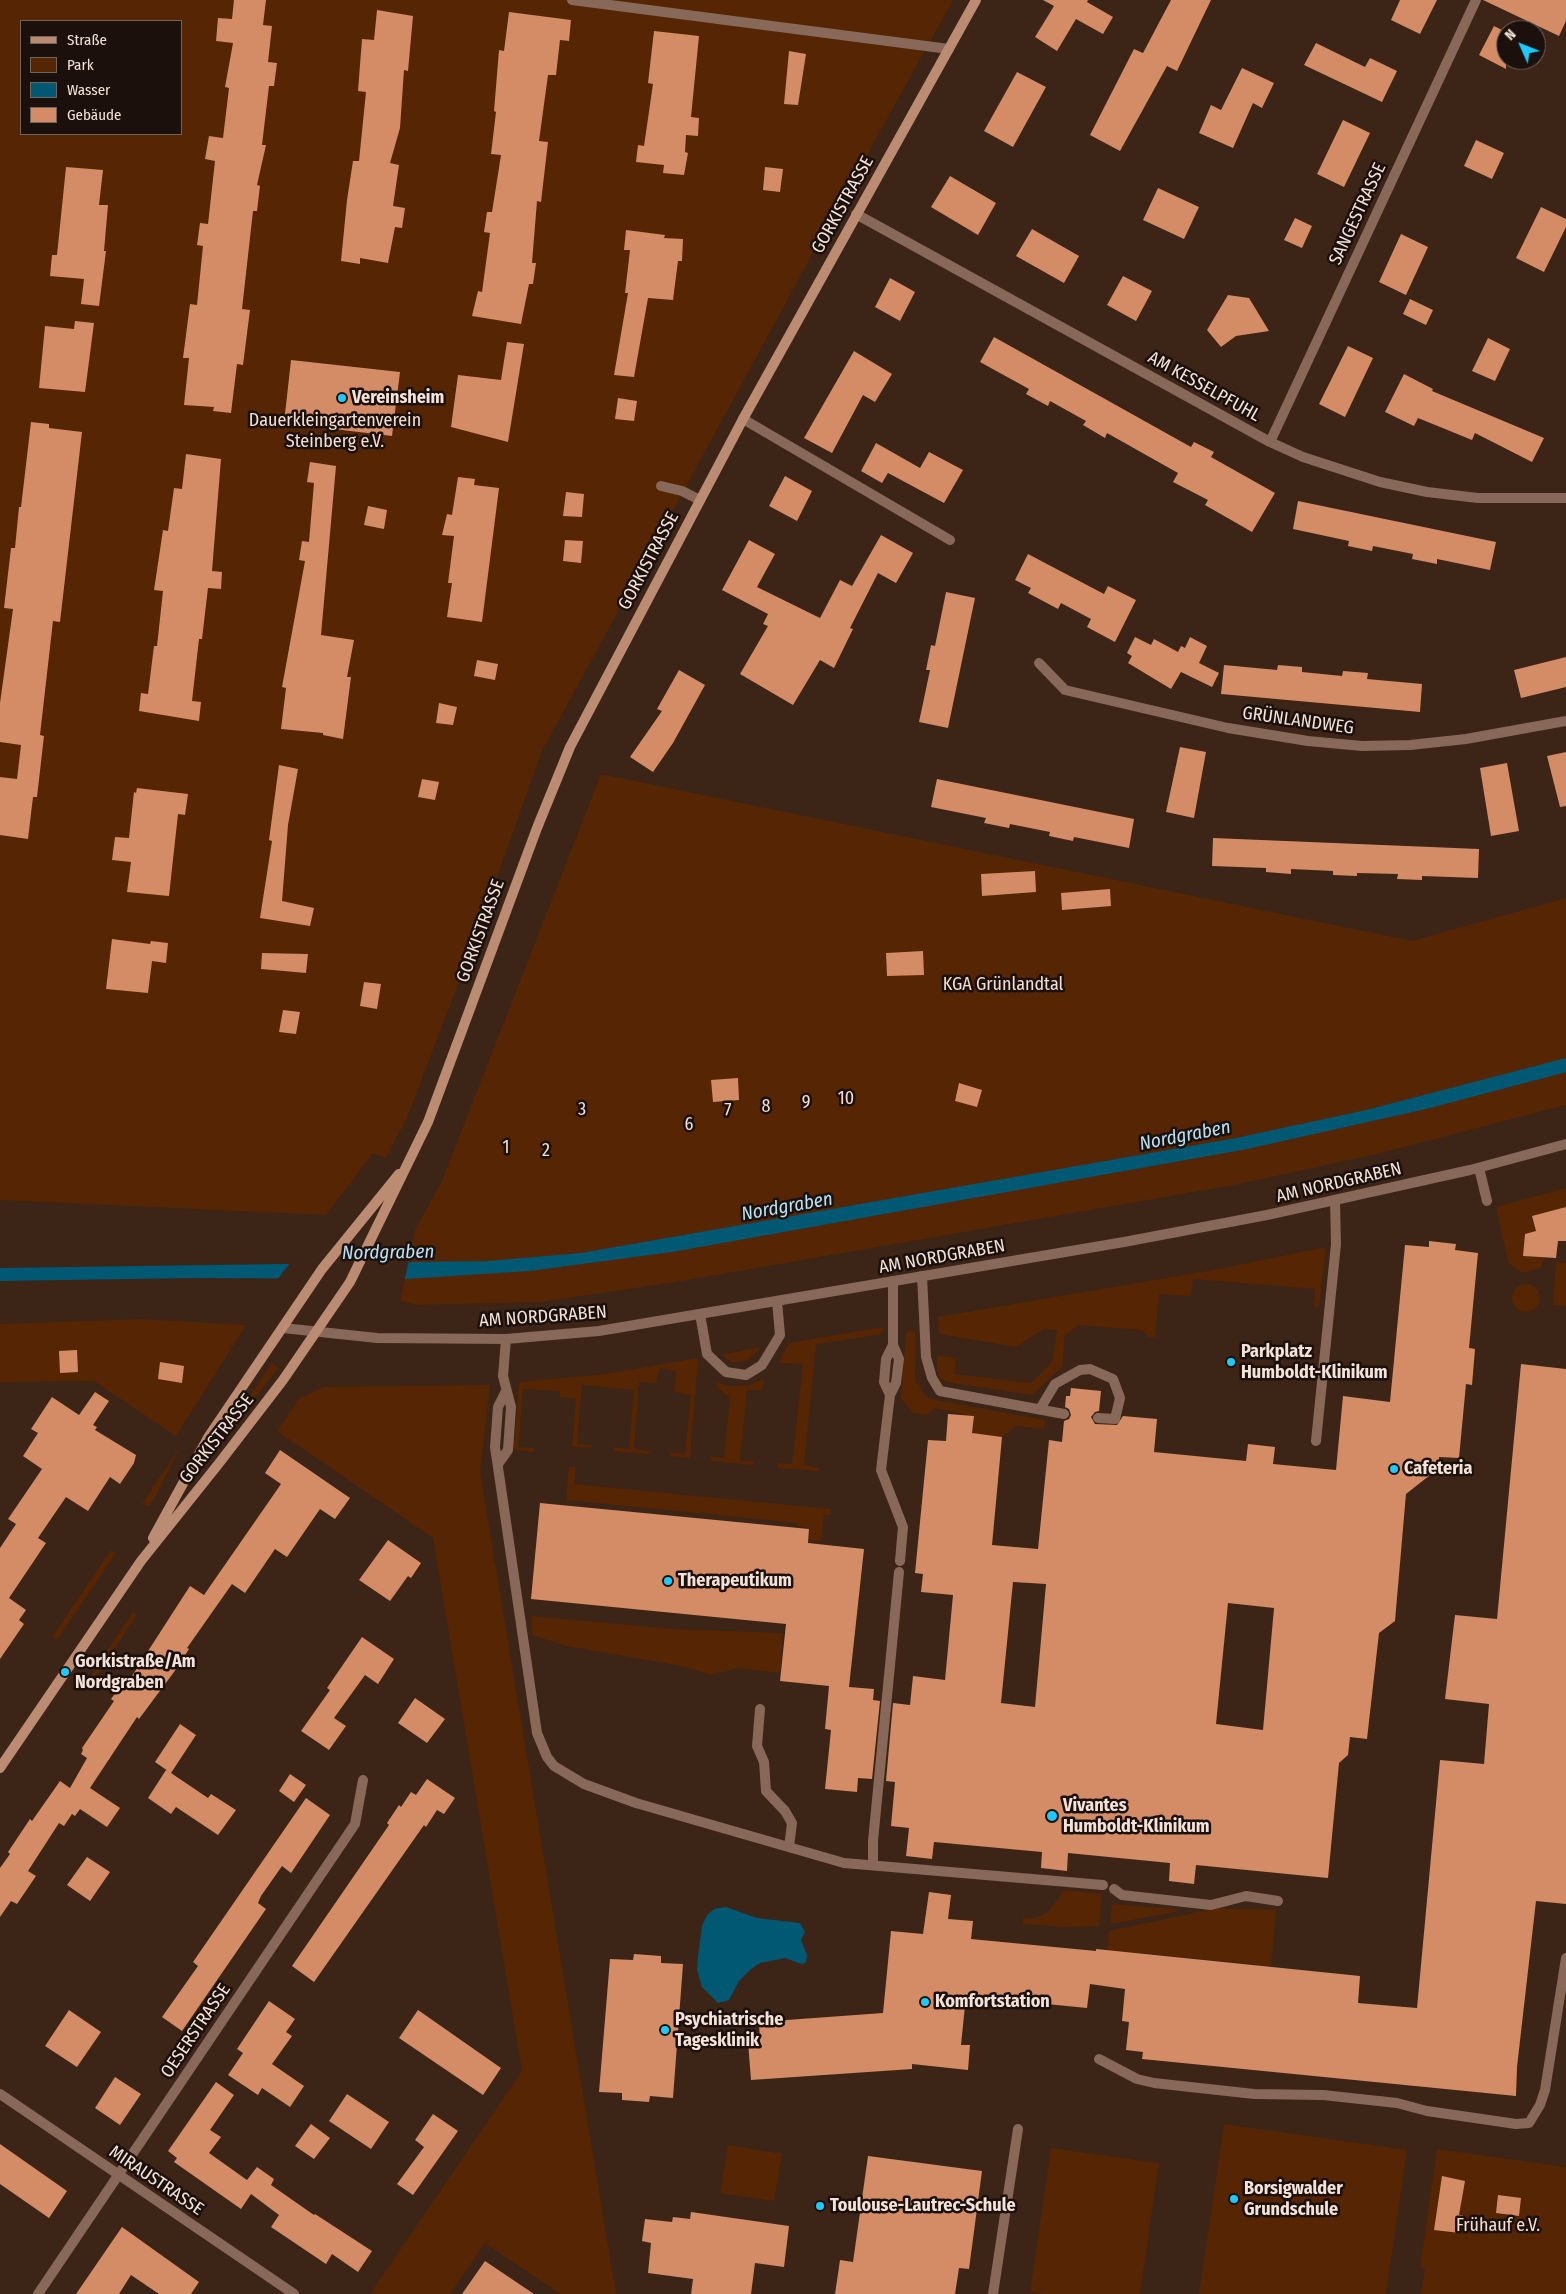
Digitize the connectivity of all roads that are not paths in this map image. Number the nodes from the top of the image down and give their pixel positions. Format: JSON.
{"nodes":[{"id":1,"x":572,"y":0,"type":"edge"},
{"id":2,"x":976,"y":0,"type":"edge"},
{"id":3,"x":1476,"y":0,"type":"edge"},
{"id":4,"x":949,"y":49,"type":"junction"},
{"id":5,"x":856,"y":214,"type":"junction"},
{"id":6,"x":743,"y":419,"type":"junction"},
{"id":7,"x":1270,"y":442,"type":"junction"},
{"id":8,"x":661,"y":486,"type":"dead end"},
{"id":9,"x":1566,"y":498,"type":"edge"},
{"id":10,"x":700,"y":500,"type":"junction"},
{"id":11,"x":950,"y":540,"type":"dead end"},
{"id":12,"x":1039,"y":663,"type":"dead end"},
{"id":13,"x":1566,"y":721,"type":"edge"},
{"id":14,"x":1566,"y":1144,"type":"edge"},
{"id":15,"x":408,"y":1164,"type":"junction"},
{"id":16,"x":1479,"y":1168,"type":"junction"},
{"id":17,"x":1335,"y":1200,"type":"junction"},
{"id":18,"x":1487,"y":1202,"type":"dead end"},
{"id":19,"x":922,"y":1276,"type":"junction"},
{"id":20,"x":893,"y":1282,"type":"junction"},
{"id":21,"x":777,"y":1301,"type":"junction"},
{"id":22,"x":700,"y":1314,"type":"junction"},
{"id":23,"x":282,"y":1328,"type":"junction"},
{"id":24,"x":315,"y":1333,"type":"junction"},
{"id":25,"x":506,"y":1339,"type":"junction"},
{"id":26,"x":1040,"y":1409,"type":"junction"},
{"id":27,"x":1064,"y":1414,"type":"dead end"},
{"id":28,"x":1098,"y":1418,"type":"dead end"},
{"id":29,"x":1316,"y":1441,"type":"dead end"},
{"id":30,"x":140,"y":1561,"type":"junction"},
{"id":31,"x":900,"y":1561,"type":"dead end"},
{"id":32,"x":899,"y":1572,"type":"dead end"},
{"id":33,"x":760,"y":1709,"type":"dead end"},
{"id":34,"x":0,"y":1768,"type":"edge"},
{"id":35,"x":363,"y":1780,"type":"dead end"},
{"id":36,"x":789,"y":1848,"type":"junction"},
{"id":37,"x":873,"y":1864,"type":"junction"},
{"id":38,"x":1103,"y":1885,"type":"dead end"},
{"id":39,"x":1114,"y":1889,"type":"dead end"},
{"id":40,"x":1278,"y":1901,"type":"dead end"},
{"id":41,"x":1566,"y":1958,"type":"edge"},
{"id":42,"x":1099,"y":2059,"type":"dead end"},
{"id":43,"x":0,"y":2094,"type":"edge"},
{"id":44,"x":1018,"y":2129,"type":"dead end"},
{"id":45,"x":118,"y":2174,"type":"junction"},
{"id":46,"x":38,"y":2294,"type":"edge"},
{"id":47,"x":294,"y":2294,"type":"edge"},
{"id":48,"x":993,"y":2294,"type":"edge"}],
"edges":[{"from":1,"to":4,"type":"street"},
{"from":2,"to":4,"type":"main road","name":"GORKISTRASSE"},
{"from":3,"to":7,"type":"street","name":"SANGESTRASSE"},
{"from":4,"to":5,"type":"main road","name":"GORKISTRASSE"},
{"from":5,"to":6,"type":"main road","name":"GORKISTRASSE"},
{"from":5,"to":7,"type":"street","name":"AM KESSELPFUHL"},
{"from":6,"to":10,"type":"main road","name":"GORKISTRASSE"},
{"from":6,"to":11,"type":"street"},
{"from":7,"to":9,"type":"street","name":"AM KESSELPFUHL"},
{"from":8,"to":10,"type":"street"},
{"from":10,"to":15,"type":"main road","name":"GORKISTRASSE"},
{"from":12,"to":13,"type":"street","name":"GRÜNLANDWEG"},
{"from":14,"to":16,"type":"street","name":"AM NORDGRABEN"},
{"from":15,"to":23,"type":"main road","name":"GORKISTRASSE"},
{"from":15,"to":24,"type":"main road","name":"GORKISTRASSE"},
{"from":16,"to":17,"type":"street","name":"AM NORDGRABEN"},
{"from":16,"to":18,"type":"street"},
{"from":17,"to":19,"type":"street","name":"AM NORDGRABEN"},
{"from":17,"to":29,"type":"street"},
{"from":19,"to":20,"type":"street","name":"AM NORDGRABEN"},
{"from":19,"to":26,"type":"street"},
{"from":20,"to":21,"type":"street","name":"AM NORDGRABEN"},
{"from":20,"to":31,"type":"street"},
{"from":21,"to":22,"type":"street","name":"AM NORDGRABEN"},
{"from":21,"to":22,"type":"street"},
{"from":22,"to":25,"type":"street","name":"AM NORDGRABEN"},
{"from":23,"to":24,"type":"street"},
{"from":23,"to":30,"type":"main road","name":"GORKISTRASSE"},
{"from":24,"to":25,"type":"street","name":"AM NORDGRABEN"},
{"from":24,"to":30,"type":"main road","name":"GORKISTRASSE"},
{"from":25,"to":36,"type":"street"},
{"from":26,"to":27,"type":"street"},
{"from":26,"to":28,"type":"street"},
{"from":30,"to":34,"type":"main road","name":"GORKISTRASSE"},
{"from":32,"to":37,"type":"street"},
{"from":33,"to":36,"type":"street"},
{"from":35,"to":45,"type":"street","name":"OESERSTRASSE"},
{"from":36,"to":37,"type":"street"},
{"from":37,"to":38,"type":"street"},
{"from":39,"to":40,"type":"street"},
{"from":41,"to":42,"type":"street"},
{"from":43,"to":45,"type":"street","name":"MIRAUSTRASSE"},
{"from":44,"to":48,"type":"street"},
{"from":45,"to":46,"type":"street","name":"OESERSTRASSE"},
{"from":45,"to":47,"type":"street","name":"MIRAUSTRASSE"}]}
